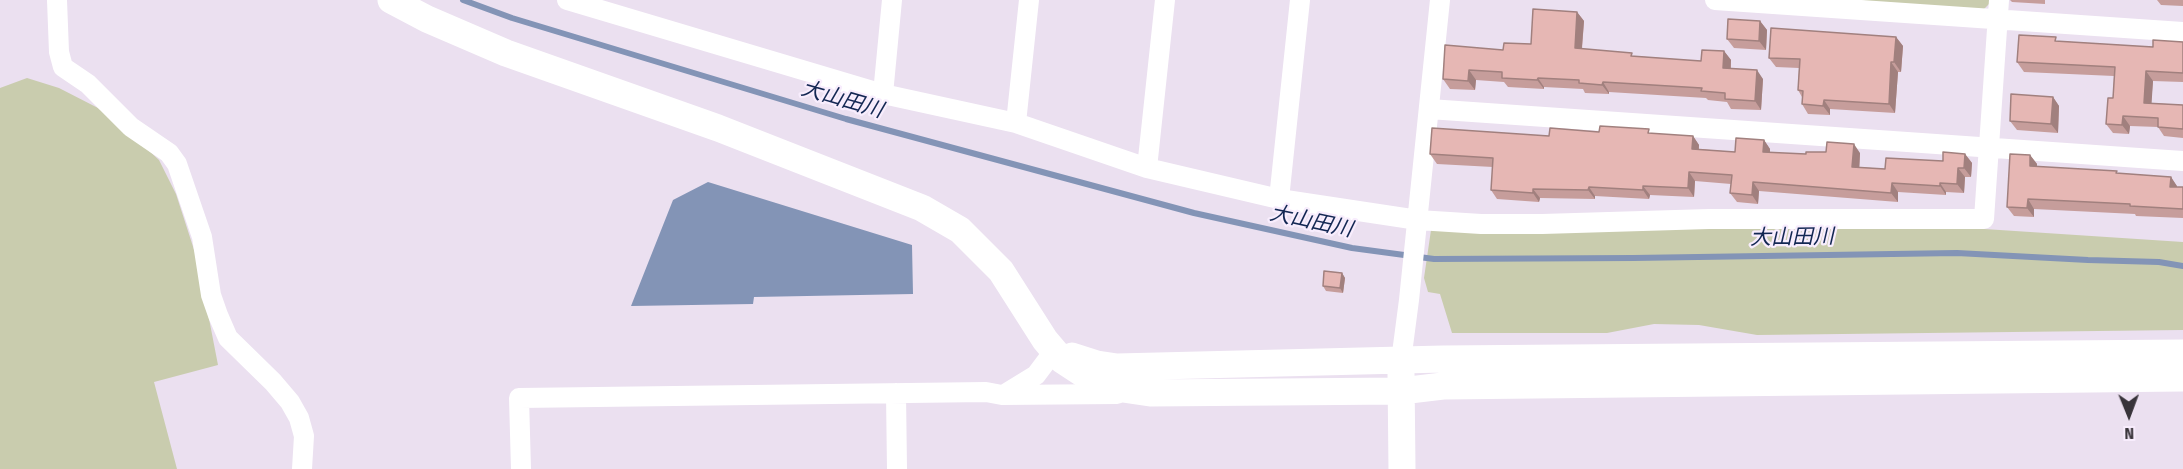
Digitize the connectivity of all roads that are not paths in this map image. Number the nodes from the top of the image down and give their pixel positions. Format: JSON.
{"nodes":[{"id":1,"x":57,"y":0,"type":"edge"},
{"id":2,"x":391,"y":0,"type":"edge"},
{"id":3,"x":567,"y":0,"type":"edge"},
{"id":4,"x":892,"y":0,"type":"edge"},
{"id":5,"x":1029,"y":0,"type":"edge"},
{"id":6,"x":1165,"y":0,"type":"edge"},
{"id":7,"x":1300,"y":0,"type":"edge"},
{"id":8,"x":1440,"y":0,"type":"edge"},
{"id":9,"x":1715,"y":0,"type":"edge"},
{"id":10,"x":1750,"y":1,"type":"edge"},
{"id":11,"x":1999,"y":9,"type":"edge"},
{"id":12,"x":2183,"y":32,"type":"edge"},
{"id":13,"x":883,"y":94,"type":"junction"},
{"id":14,"x":1429,"y":109,"type":"junction"},
{"id":15,"x":1016,"y":123,"type":"junction"},
{"id":16,"x":1988,"y":148,"type":"junction"},
{"id":17,"x":2183,"y":161,"type":"edge"},
{"id":18,"x":1147,"y":168,"type":"junction"},
{"id":19,"x":1279,"y":199,"type":"junction"},
{"id":20,"x":1418,"y":220,"type":"junction"},
{"id":21,"x":1050,"y":346,"type":"junction"},
{"id":22,"x":2183,"y":353,"type":"edge"},
{"id":23,"x":1401,"y":360,"type":"junction"},
{"id":24,"x":2183,"y":378,"type":"edge"},
{"id":25,"x":1401,"y":391,"type":"junction"},
{"id":26,"x":896,"y":393,"type":"junction"},
{"id":27,"x":1150,"y":393,"type":"junction"},
{"id":28,"x":1002,"y":395,"type":"junction"},
{"id":29,"x":302,"y":469,"type":"edge"},
{"id":30,"x":520,"y":469,"type":"edge"},
{"id":31,"x":897,"y":469,"type":"edge"},
{"id":32,"x":1402,"y":469,"type":"edge"}],
"edges":[{"from":1,"to":29,"type":"street"},
{"from":2,"to":21,"type":"street"},
{"from":3,"to":13,"type":"street"},
{"from":4,"to":13,"type":"street"},
{"from":5,"to":15,"type":"street"},
{"from":6,"to":18,"type":"street"},
{"from":7,"to":19,"type":"street"},
{"from":8,"to":14,"type":"street"},
{"from":9,"to":10,"type":"street"},
{"from":10,"to":11,"type":"street"},
{"from":11,"to":12,"type":"street"},
{"from":11,"to":16,"type":"street"},
{"from":13,"to":15,"type":"street"},
{"from":14,"to":16,"type":"street"},
{"from":14,"to":20,"type":"street"},
{"from":15,"to":18,"type":"street"},
{"from":16,"to":17,"type":"street"},
{"from":16,"to":20,"type":"street"},
{"from":18,"to":19,"type":"street"},
{"from":19,"to":20,"type":"street"},
{"from":20,"to":23,"type":"street"},
{"from":21,"to":23,"type":"street"},
{"from":21,"to":27,"type":"street"},
{"from":21,"to":28,"type":"street"},
{"from":22,"to":23,"type":"street"},
{"from":23,"to":25,"type":"street"},
{"from":24,"to":25,"type":"street"},
{"from":25,"to":27,"type":"street"},
{"from":25,"to":32,"type":"street"},
{"from":26,"to":28,"type":"street"},
{"from":26,"to":30,"type":"street"},
{"from":26,"to":31,"type":"street"},
{"from":27,"to":28,"type":"street"}]}
